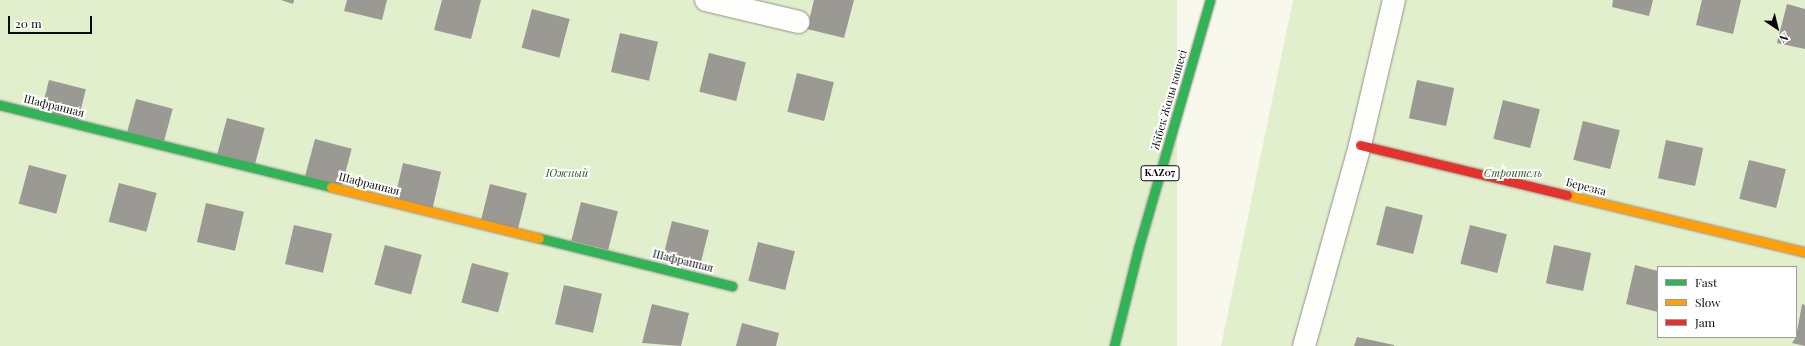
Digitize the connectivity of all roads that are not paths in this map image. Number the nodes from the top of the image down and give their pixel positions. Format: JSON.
{"nodes":[{"id":1,"x":706,"y":0,"type":"edge"},
{"id":2,"x":1210,"y":0,"type":"edge"},
{"id":3,"x":1394,"y":0,"type":"edge"},
{"id":4,"x":798,"y":22,"type":"dead end"},
{"id":5,"x":0,"y":105,"type":"edge"},
{"id":6,"x":1360,"y":145,"type":"junction"},
{"id":7,"x":1805,"y":252,"type":"edge"},
{"id":8,"x":732,"y":286,"type":"dead end"},
{"id":9,"x":1114,"y":346,"type":"edge"},
{"id":10,"x":1304,"y":346,"type":"edge"}],
"edges":[{"from":1,"to":4,"type":"street"},
{"from":2,"to":9,"type":"main road","name":"Жібек Жолы көшесі","number":"KAZ07"},
{"from":3,"to":6,"type":"street"},
{"from":5,"to":8,"type":"main road","name":"Шафранная"},
{"from":6,"to":7,"type":"main road","name":"Березка"},
{"from":6,"to":10,"type":"street"}]}
